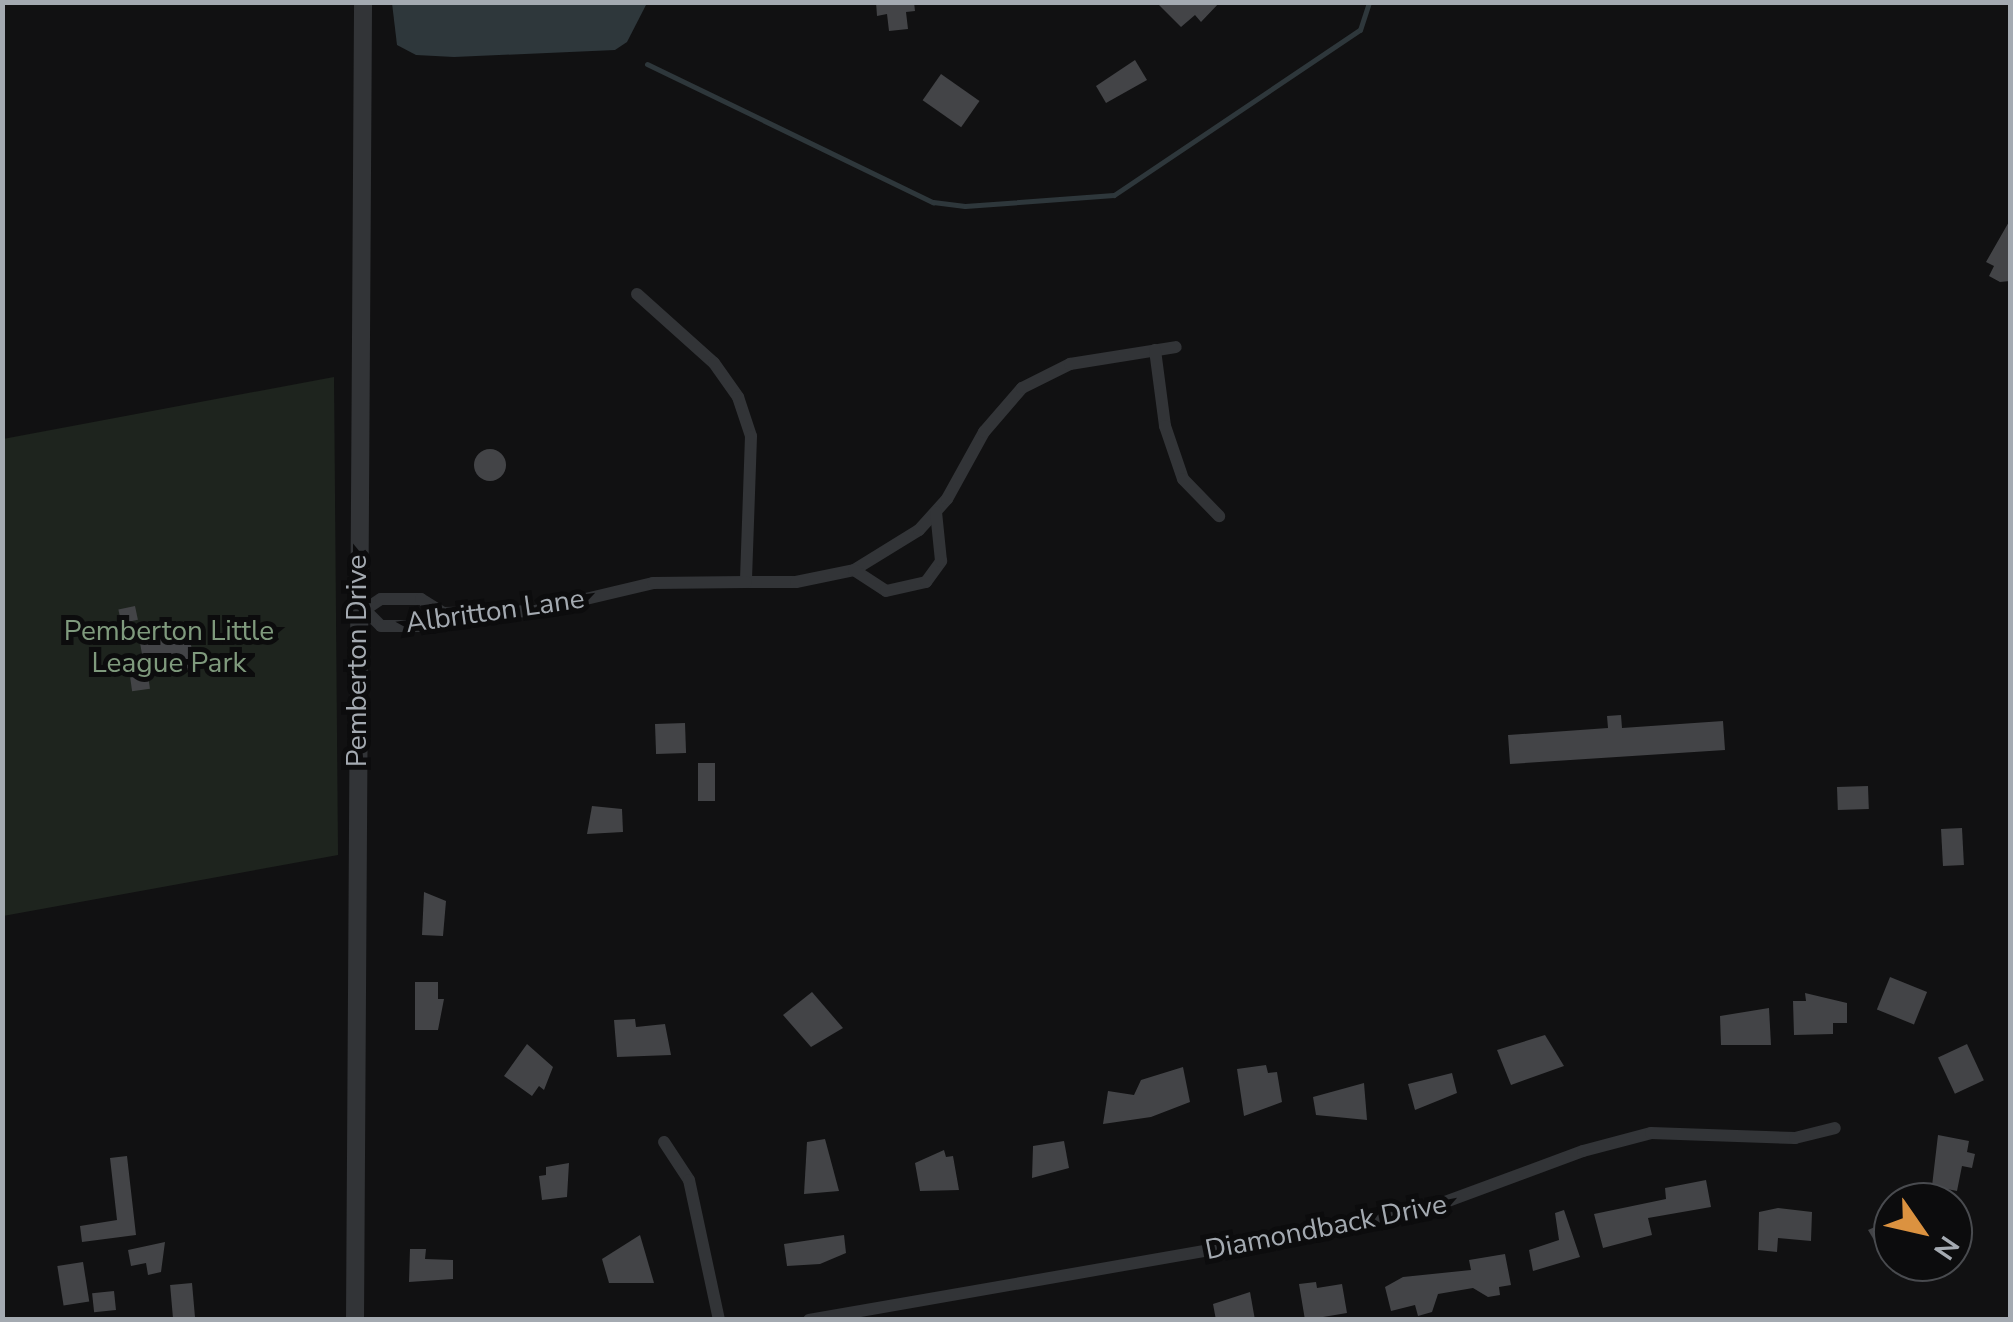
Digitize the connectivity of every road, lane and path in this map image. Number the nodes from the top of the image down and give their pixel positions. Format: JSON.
{"nodes":[{"id":1,"x":364,"y":2,"type":"edge"},
{"id":2,"x":637,"y":294,"type":"dead end"},
{"id":3,"x":1176,"y":346,"type":"dead end"},
{"id":4,"x":1154,"y":350,"type":"junction"},
{"id":5,"x":936,"y":512,"type":"junction"},
{"id":6,"x":1219,"y":516,"type":"dead end"},
{"id":7,"x":854,"y":570,"type":"junction"},
{"id":8,"x":746,"y":582,"type":"junction"},
{"id":9,"x":362,"y":613,"type":"junction"},
{"id":10,"x":442,"y":613,"type":"junction"},
{"id":11,"x":1834,"y":1128,"type":"dead end"},
{"id":12,"x":664,"y":1142,"type":"dead end"},
{"id":13,"x":355,"y":1320,"type":"edge"},
{"id":14,"x":720,"y":1320,"type":"edge"},
{"id":15,"x":809,"y":1320,"type":"edge"}],
"edges":[{"from":1,"to":9,"type":"street","name":"Pemberton Drive"},
{"from":2,"to":8,"type":"street"},
{"from":3,"to":4,"type":"street"},
{"from":4,"to":5,"type":"street"},
{"from":4,"to":6,"type":"street"},
{"from":5,"to":7,"type":"street"},
{"from":5,"to":7,"type":"street"},
{"from":7,"to":8,"type":"street","name":"Albritton Lane"},
{"from":8,"to":10,"type":"street","name":"Albritton Lane"},
{"from":9,"to":10,"type":"street","name":"Albritton Lane"},
{"from":9,"to":10,"type":"street"},
{"from":9,"to":13,"type":"street","name":"Pemberton Drive"},
{"from":11,"to":15,"type":"street","name":"Diamondback Drive"},
{"from":12,"to":14,"type":"street"}]}
